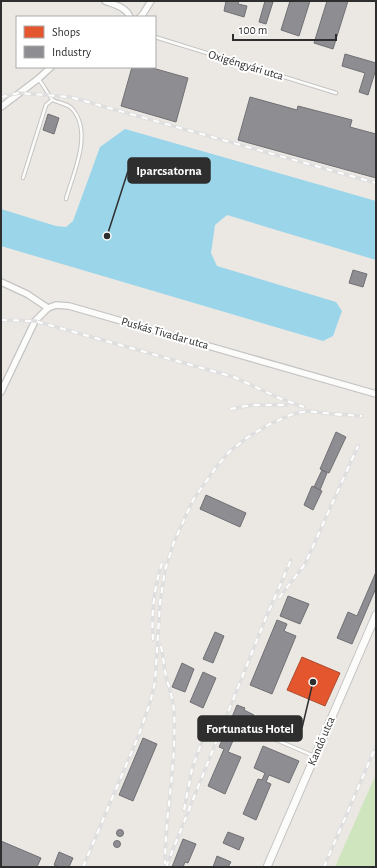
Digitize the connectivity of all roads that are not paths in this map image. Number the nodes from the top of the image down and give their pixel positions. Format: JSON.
{"nodes":[{"id":1,"x":105,"y":1,"type":"edge"},
{"id":2,"x":151,"y":1,"type":"edge"},
{"id":3,"x":130,"y":16,"type":"edge"},
{"id":4,"x":141,"y":16,"type":"edge"},
{"id":5,"x":156,"y":37,"type":"edge"},
{"id":6,"x":50,"y":68,"type":"edge"},
{"id":7,"x":38,"y":79,"type":"junction"},
{"id":8,"x":336,"y":93,"type":"dead end"},
{"id":9,"x":52,"y":100,"type":"junction"},
{"id":10,"x":1,"y":107,"type":"edge"},
{"id":11,"x":23,"y":178,"type":"dead end"},
{"id":12,"x":66,"y":200,"type":"dead end"},
{"id":13,"x":1,"y":282,"type":"edge"},
{"id":14,"x":48,"y":308,"type":"junction"},
{"id":15,"x":1,"y":392,"type":"edge"},
{"id":16,"x":376,"y":394,"type":"edge"},
{"id":17,"x":376,"y":615,"type":"edge"},
{"id":18,"x":260,"y":732,"type":"dead end"},
{"id":19,"x":314,"y":757,"type":"junction"},
{"id":20,"x":267,"y":867,"type":"edge"}],
"edges":[{"from":1,"to":3,"type":"street"},
{"from":2,"to":4,"type":"street"},
{"from":5,"to":8,"type":"lane","name":"Oxigéngyári utca"},
{"from":6,"to":7,"type":"street"},
{"from":7,"to":9,"type":"lane"},
{"from":7,"to":10,"type":"street"},
{"from":9,"to":11,"type":"lane"},
{"from":9,"to":12,"type":"lane"},
{"from":13,"to":14,"type":"street"},
{"from":14,"to":15,"type":"street"},
{"from":14,"to":16,"type":"street","name":"Puskás Tivadar utca"},
{"from":17,"to":19,"type":"street","name":"Kandó utca"},
{"from":18,"to":19,"type":"lane"},
{"from":19,"to":20,"type":"street","name":"Kandó utca"}]}
